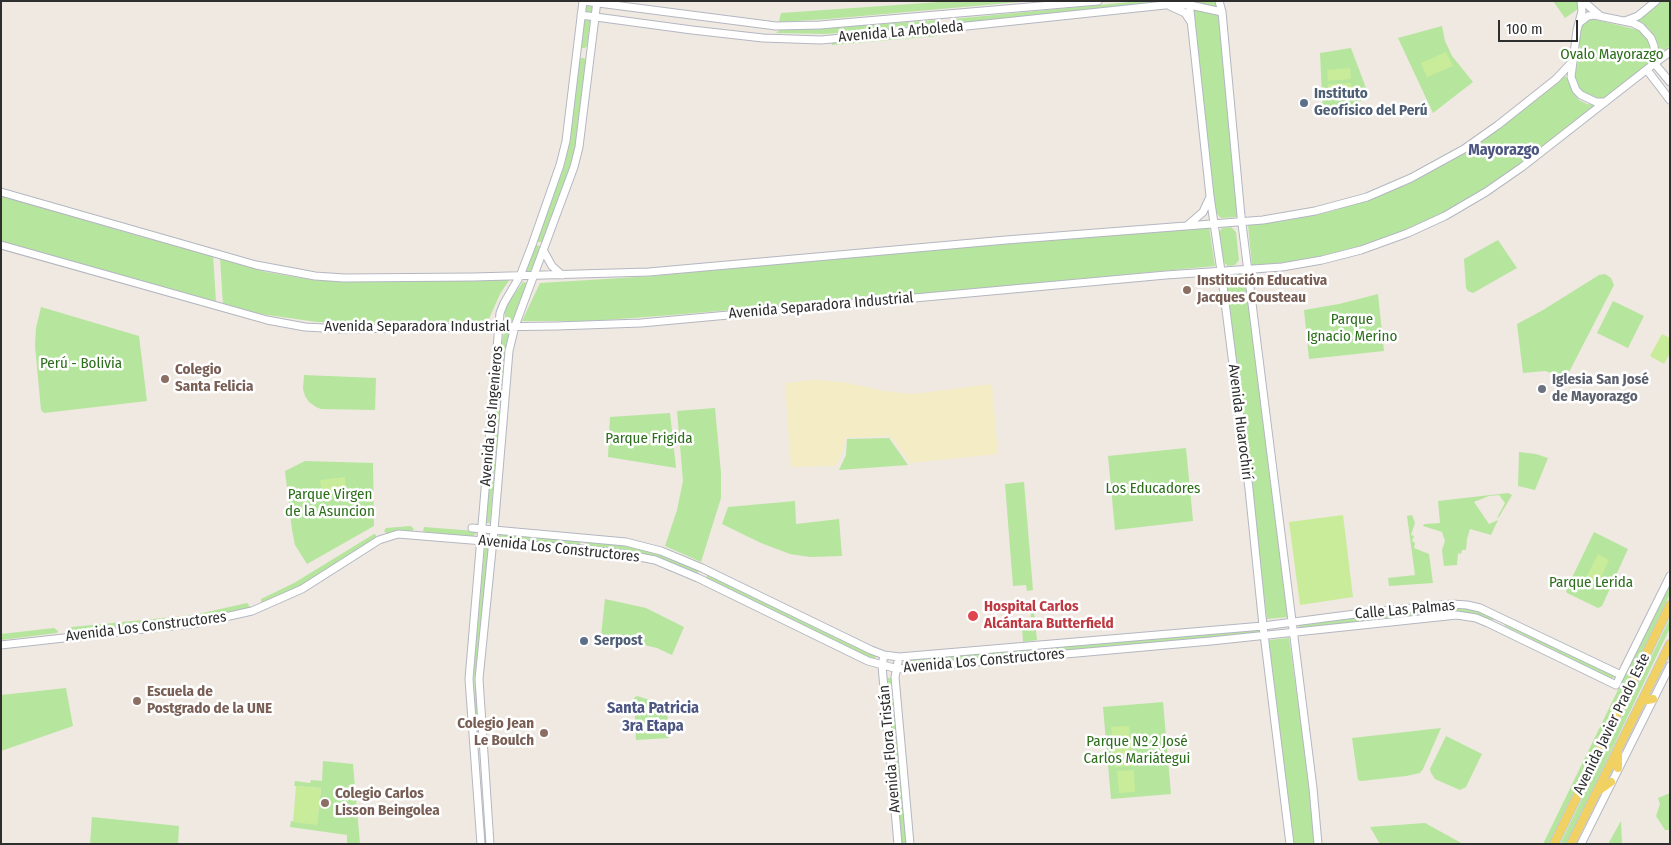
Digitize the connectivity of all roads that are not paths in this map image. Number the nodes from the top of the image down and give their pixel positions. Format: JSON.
{"nodes":[{"id":1,"x":583,"y":1,"type":"edge"},
{"id":2,"x":1098,"y":1,"type":"edge"},
{"id":3,"x":1219,"y":1,"type":"edge"},
{"id":4,"x":1582,"y":1,"type":"edge"},
{"id":5,"x":1656,"y":1,"type":"edge"},
{"id":6,"x":597,"y":2,"type":"edge"},
{"id":7,"x":1190,"y":3,"type":"edge"},
{"id":8,"x":1165,"y":5,"type":"junction"},
{"id":9,"x":1222,"y":12,"type":"junction"},
{"id":10,"x":581,"y":15,"type":"junction"},
{"id":11,"x":595,"y":16,"type":"junction"},
{"id":12,"x":1601,"y":16,"type":"junction"},
{"id":13,"x":1624,"y":21,"type":"junction"},
{"id":14,"x":1579,"y":23,"type":"junction"},
{"id":15,"x":1193,"y":26,"type":"junction"},
{"id":16,"x":1670,"y":52,"type":"edge"},
{"id":17,"x":1573,"y":61,"type":"junction"},
{"id":18,"x":1655,"y":63,"type":"junction"},
{"id":19,"x":1647,"y":70,"type":"junction"},
{"id":20,"x":1670,"y":82,"type":"edge"},
{"id":21,"x":1670,"y":100,"type":"edge"},
{"id":22,"x":1605,"y":102,"type":"junction"},
{"id":23,"x":1,"y":192,"type":"edge"},
{"id":24,"x":1210,"y":196,"type":"junction"},
{"id":25,"x":1242,"y":222,"type":"junction"},
{"id":26,"x":1214,"y":224,"type":"junction"},
{"id":27,"x":1188,"y":225,"type":"junction"},
{"id":28,"x":1,"y":245,"type":"edge"},
{"id":29,"x":532,"y":245,"type":"junction"},
{"id":30,"x":544,"y":250,"type":"junction"},
{"id":31,"x":1248,"y":270,"type":"junction"},
{"id":32,"x":1221,"y":271,"type":"junction"},
{"id":33,"x":562,"y":275,"type":"junction"},
{"id":34,"x":520,"y":276,"type":"junction"},
{"id":35,"x":535,"y":276,"type":"junction"},
{"id":36,"x":484,"y":326,"type":"junction"},
{"id":37,"x":500,"y":326,"type":"junction"},
{"id":38,"x":515,"y":326,"type":"junction"},
{"id":39,"x":499,"y":340,"type":"junction"},
{"id":40,"x":472,"y":528,"type":"dead end"},
{"id":41,"x":481,"y":529,"type":"junction"},
{"id":42,"x":494,"y":530,"type":"junction"},
{"id":43,"x":481,"y":540,"type":"junction"},
{"id":44,"x":493,"y":541,"type":"junction"},
{"id":45,"x":1670,"y":576,"type":"edge"},
{"id":46,"x":1670,"y":605,"type":"edge"},
{"id":47,"x":1292,"y":622,"type":"junction"},
{"id":48,"x":1263,"y":626,"type":"junction"},
{"id":49,"x":1294,"y":633,"type":"junction"},
{"id":50,"x":1264,"y":636,"type":"junction"},
{"id":51,"x":1670,"y":644,"type":"edge"},
{"id":52,"x":1,"y":645,"type":"edge"},
{"id":53,"x":884,"y":655,"type":"junction"},
{"id":54,"x":899,"y":657,"type":"junction"},
{"id":55,"x":882,"y":666,"type":"junction"},
{"id":56,"x":1670,"y":666,"type":"edge"},
{"id":57,"x":898,"y":669,"type":"junction"},
{"id":58,"x":1621,"y":675,"type":"junction"},
{"id":59,"x":1653,"y":699,"type":"junction"},
{"id":60,"x":1642,"y":701,"type":"junction"},
{"id":61,"x":1618,"y":749,"type":"junction"},
{"id":62,"x":1618,"y":768,"type":"junction"},
{"id":63,"x":1611,"y":782,"type":"junction"},
{"id":64,"x":1596,"y":793,"type":"junction"},
{"id":65,"x":481,"y":844,"type":"edge"},
{"id":66,"x":490,"y":844,"type":"edge"},
{"id":67,"x":898,"y":844,"type":"edge"},
{"id":68,"x":910,"y":844,"type":"edge"},
{"id":69,"x":1290,"y":844,"type":"edge"},
{"id":70,"x":1318,"y":844,"type":"edge"},
{"id":71,"x":1554,"y":844,"type":"edge"},
{"id":72,"x":1571,"y":844,"type":"edge"},
{"id":73,"x":1581,"y":844,"type":"edge"}],
"edges":[{"from":1,"to":6,"type":"street","name":"Avenida La Arboleda"},
{"from":1,"to":10,"type":"street","name":"Avenida Los Ingenieros"},
{"from":2,"to":6,"type":"street","name":"Avenida La Arboleda"},
{"from":3,"to":9,"type":"street","name":"Avenida Huarochirí"},
{"from":4,"to":12,"type":"street"},
{"from":4,"to":14,"type":"street"},
{"from":5,"to":13,"type":"street"},
{"from":6,"to":11,"type":"street","name":"Avenida Los Ingenieros"},
{"from":7,"to":8,"type":"street","name":"Avenida La Arboleda"},
{"from":7,"to":9,"type":"street","name":"Avenida La Arboleda"},
{"from":7,"to":15,"type":"street","name":"Avenida Huarochirí"},
{"from":8,"to":11,"type":"street","name":"Avenida La Arboleda"},
{"from":8,"to":15,"type":"street"},
{"from":9,"to":25,"type":"street","name":"Avenida Huarochirí"},
{"from":10,"to":11,"type":"street","name":"Avenida La Arboleda"},
{"from":10,"to":29,"type":"street","name":"Avenida Los Ingenieros"},
{"from":11,"to":30,"type":"street","name":"Avenida Los Ingenieros"},
{"from":12,"to":13,"type":"street"},
{"from":12,"to":14,"type":"street"},
{"from":13,"to":18,"type":"street"},
{"from":14,"to":17,"type":"street"},
{"from":15,"to":24,"type":"street","name":"Avenida Huarochirí"},
{"from":16,"to":18,"type":"street"},
{"from":17,"to":22,"type":"street"},
{"from":17,"to":25,"type":"street"},
{"from":18,"to":19,"type":"street"},
{"from":18,"to":20,"type":"street"},
{"from":19,"to":21,"type":"street"},
{"from":19,"to":22,"type":"street"},
{"from":22,"to":31,"type":"street","name":"Avenida Separadora Industrial"},
{"from":23,"to":34,"type":"street"},
{"from":24,"to":26,"type":"street","name":"Avenida Huarochirí"},
{"from":24,"to":27,"type":"street"},
{"from":25,"to":26,"type":"street"},
{"from":25,"to":31,"type":"street","name":"Avenida Huarochirí"},
{"from":26,"to":27,"type":"street"},
{"from":26,"to":32,"type":"street","name":"Avenida Huarochirí"},
{"from":27,"to":33,"type":"street"},
{"from":28,"to":36,"type":"street","name":"Avenida Separadora Industrial"},
{"from":29,"to":30,"type":"street"},
{"from":29,"to":34,"type":"street","name":"Avenida Los Ingenieros"},
{"from":30,"to":33,"type":"street"},
{"from":30,"to":35,"type":"street","name":"Avenida Los Ingenieros"},
{"from":31,"to":32,"type":"street","name":"Avenida Separadora Industrial"},
{"from":31,"to":47,"type":"street","name":"Avenida Huarochirí"},
{"from":32,"to":38,"type":"street","name":"Avenida Separadora Industrial"},
{"from":32,"to":48,"type":"street","name":"Avenida Huarochirí"},
{"from":33,"to":35,"type":"street"},
{"from":34,"to":35,"type":"street"},
{"from":34,"to":37,"type":"street","name":"Avenida Los Ingenieros"},
{"from":35,"to":38,"type":"street","name":"Avenida Los Ingenieros"},
{"from":36,"to":37,"type":"street","name":"Avenida Separadora Industrial"},
{"from":36,"to":39,"type":"street"},
{"from":37,"to":38,"type":"street","name":"Avenida Separadora Industrial"},
{"from":37,"to":39,"type":"street","name":"Avenida Los Ingenieros"},
{"from":38,"to":42,"type":"street","name":"Avenida Los Ingenieros"},
{"from":39,"to":41,"type":"street","name":"Avenida Los Ingenieros"},
{"from":40,"to":41,"type":"street","name":"Avenida Los Constructores"},
{"from":41,"to":42,"type":"street","name":"Avenida Los Constructores"},
{"from":41,"to":43,"type":"street","name":"Avenida Los Ingenieros"},
{"from":42,"to":44,"type":"street","name":"Avenida Los Ingenieros"},
{"from":42,"to":53,"type":"street","name":"Avenida Los Constructores"},
{"from":43,"to":44,"type":"street","name":"Avenida Los Constructores"},
{"from":43,"to":52,"type":"street","name":"Avenida Los Constructores"},
{"from":43,"to":65,"type":"street","name":"Avenida Los Ingenieros"},
{"from":44,"to":55,"type":"street","name":"Avenida Los Constructores"},
{"from":44,"to":66,"type":"street","name":"Avenida Los Ingenieros"},
{"from":45,"to":58,"type":"street"},
{"from":46,"to":71,"type":"main road","name":"Avenida Javier Prado Este"},
{"from":47,"to":48,"type":"street","name":"Calle Las Palmas"},
{"from":47,"to":49,"type":"street","name":"Avenida Huarochirí"},
{"from":47,"to":58,"type":"street","name":"Calle Las Palmas"},
{"from":48,"to":50,"type":"street","name":"Avenida Huarochirí"},
{"from":48,"to":54,"type":"street","name":"Avenida Los Constructores"},
{"from":49,"to":50,"type":"street","name":"Calle Las Palmas"},
{"from":49,"to":58,"type":"street","name":"Calle Las Palmas"},
{"from":49,"to":70,"type":"street","name":"Avenida Huarochirí"},
{"from":50,"to":57,"type":"street","name":"Avenida Los Constructores"},
{"from":50,"to":69,"type":"street","name":"Avenida Huarochirí"},
{"from":51,"to":60,"type":"main road","name":"Avenida Javier Prado Este"},
{"from":53,"to":54,"type":"street","name":"Avenida Los Constructores"},
{"from":53,"to":55,"type":"street","name":"Avenida Flora Tristán"},
{"from":54,"to":57,"type":"street","name":"Avenida Flora Tristán"},
{"from":55,"to":57,"type":"street","name":"Avenida Los Constructores"},
{"from":55,"to":67,"type":"street","name":"Avenida Flora Tristán"},
{"from":56,"to":59,"type":"street"},
{"from":57,"to":68,"type":"street","name":"Avenida Flora Tristán"},
{"from":59,"to":60,"type":"main road"},
{"from":59,"to":62,"type":"street"},
{"from":60,"to":61,"type":"main road","name":"Avenida Javier Prado Este"},
{"from":61,"to":62,"type":"main road"},
{"from":61,"to":64,"type":"main road","name":"Avenida Javier Prado Este"},
{"from":62,"to":63,"type":"street"},
{"from":63,"to":64,"type":"main road"},
{"from":63,"to":73,"type":"street"},
{"from":64,"to":72,"type":"main road","name":"Avenida Javier Prado Este"}]}
